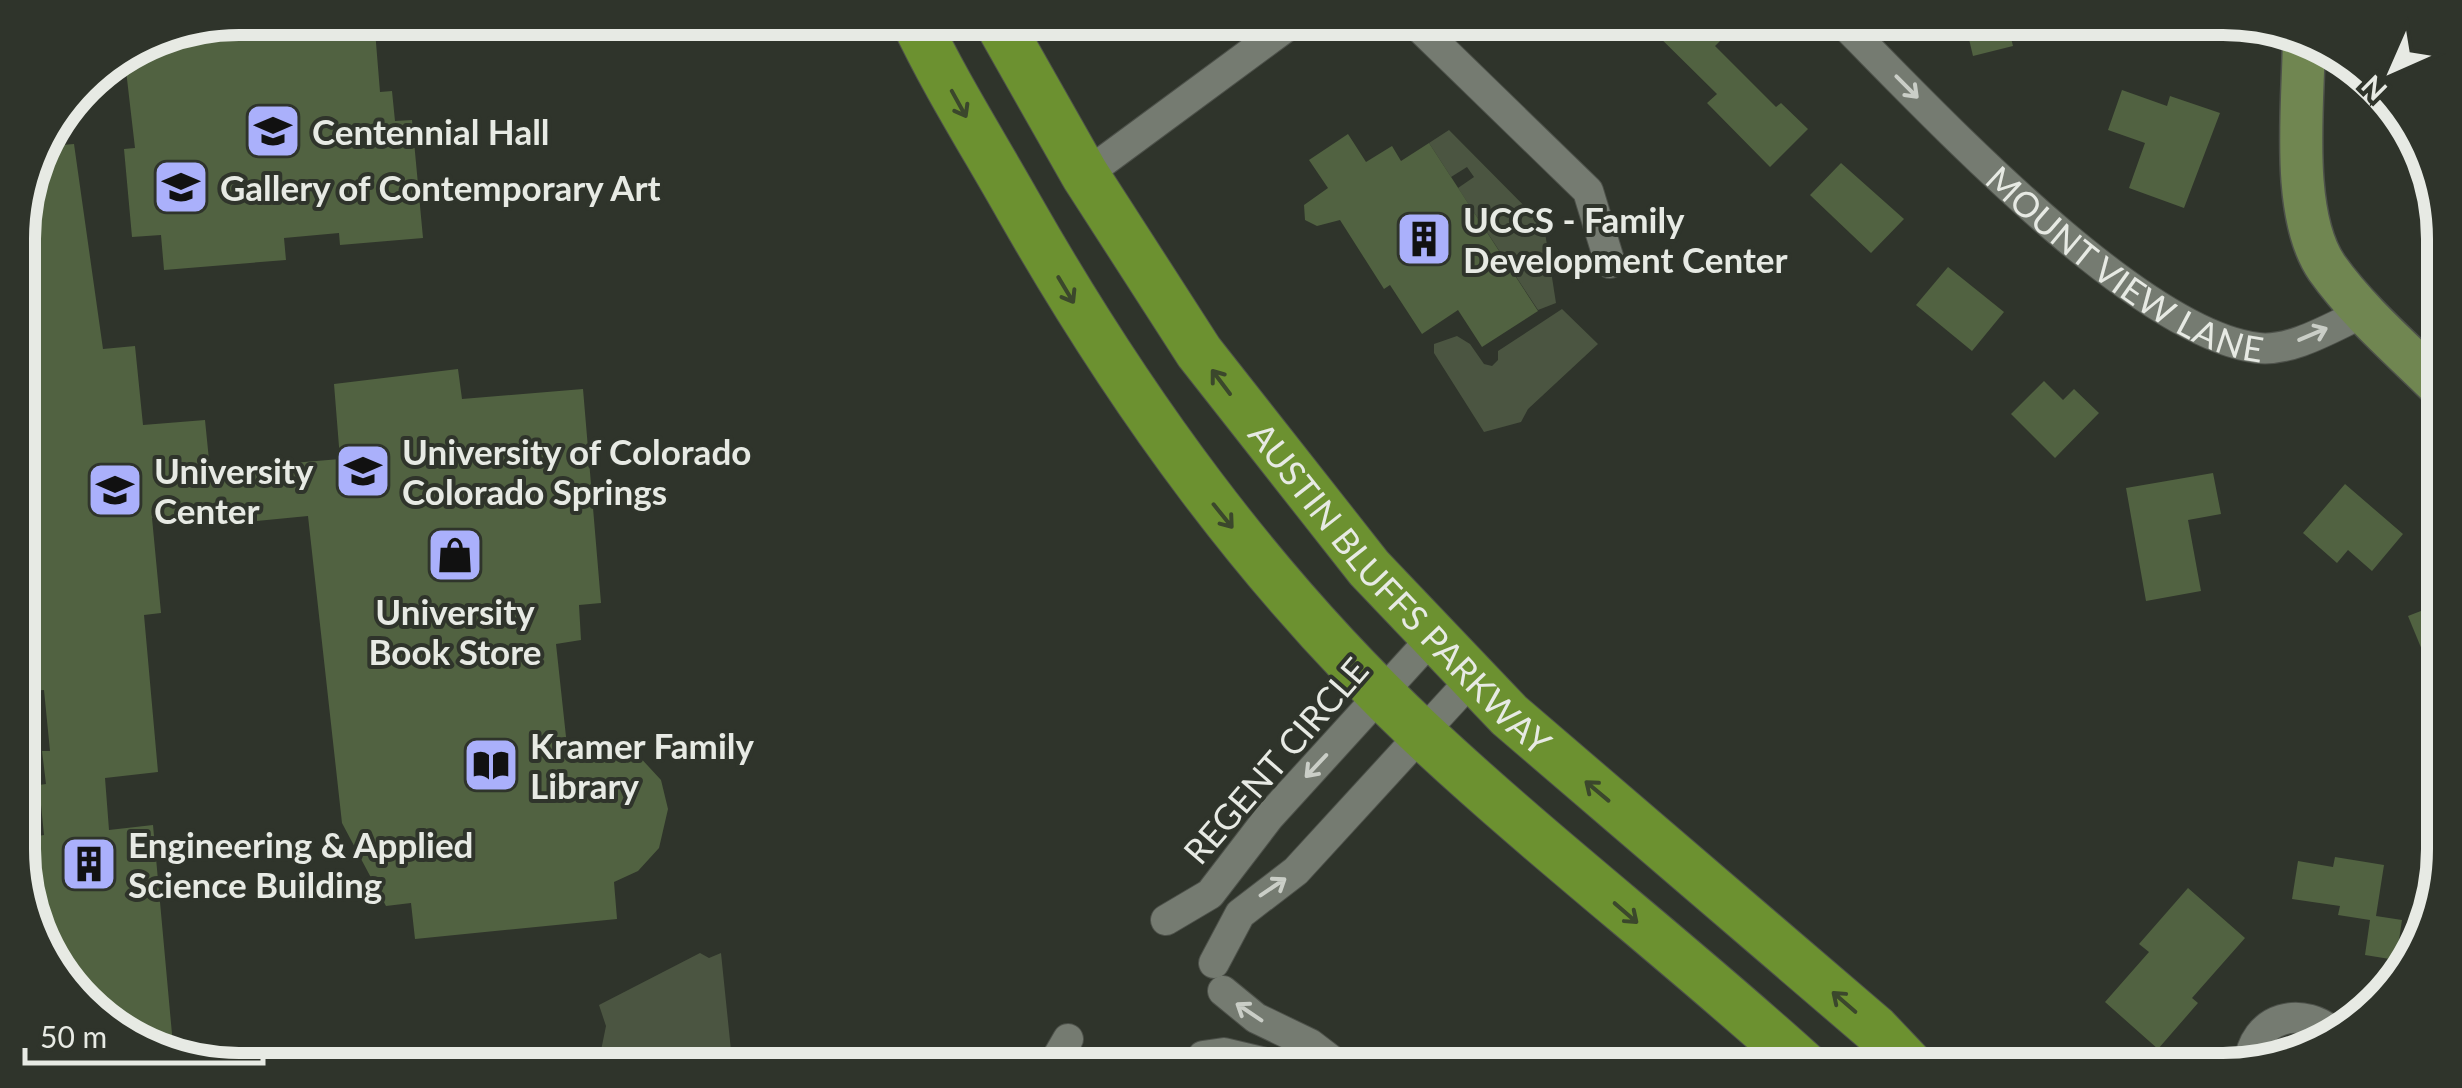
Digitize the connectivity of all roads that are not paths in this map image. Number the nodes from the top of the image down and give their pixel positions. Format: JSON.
{"nodes":[{"id":1,"x":923,"y":35,"type":"edge"},
{"id":2,"x":1006,"y":35,"type":"edge"},
{"id":3,"x":1275,"y":35,"type":"edge"},
{"id":4,"x":1427,"y":35,"type":"edge"},
{"id":5,"x":1855,"y":35,"type":"edge"},
{"id":6,"x":2304,"y":52,"type":"edge"},
{"id":7,"x":1085,"y":175,"type":"junction"},
{"id":8,"x":1610,"y":263,"type":"dead end"},
{"id":9,"x":2365,"y":312,"type":"junction"},
{"id":10,"x":2427,"y":374,"type":"edge"},
{"id":11,"x":1432,"y":638,"type":"junction"},
{"id":12,"x":1472,"y":679,"type":"junction"},
{"id":13,"x":1380,"y":692,"type":"junction"},
{"id":14,"x":1421,"y":733,"type":"junction"},
{"id":15,"x":1166,"y":920,"type":"dead end"},
{"id":16,"x":2324,"y":1027,"type":"edge"},
{"id":17,"x":1068,"y":1040,"type":"dead end"},
{"id":18,"x":2253,"y":1051,"type":"edge"},
{"id":19,"x":1060,"y":1053,"type":"edge"},
{"id":20,"x":1321,"y":1053,"type":"edge"},
{"id":21,"x":1789,"y":1053,"type":"edge"},
{"id":22,"x":1898,"y":1053,"type":"edge"}],
"edges":[{"from":1,"to":13,"type":"main road","one_way":true},
{"from":2,"to":7,"type":"main road","name":"AUSTIN BLUFFS PARKWAY"},
{"from":3,"to":7,"type":"street"},
{"from":4,"to":8,"type":"street"},
{"from":5,"to":9,"type":"street","name":"MOUNT VIEW LANE","one_way":true},
{"from":6,"to":9,"type":"street"},
{"from":11,"to":7,"type":"main road","name":"AUSTIN BLUFFS PARKWAY","one_way":true},
{"from":9,"to":10,"type":"street"},
{"from":11,"to":12,"type":"main road","name":"AUSTIN BLUFFS PARKWAY"},
{"from":11,"to":13,"type":"street","name":"REGENT CIRCLE"},
{"from":12,"to":14,"type":"street"},
{"from":22,"to":12,"type":"main road","name":"AUSTIN BLUFFS PARKWAY","one_way":true},
{"from":13,"to":14,"type":"main road"},
{"from":13,"to":15,"type":"street","name":"REGENT CIRCLE","one_way":true},
{"from":20,"to":14,"type":"street","one_way":true},
{"from":14,"to":21,"type":"main road","one_way":true},
{"from":16,"to":18,"type":"street"},
{"from":17,"to":19,"type":"street"}]}
